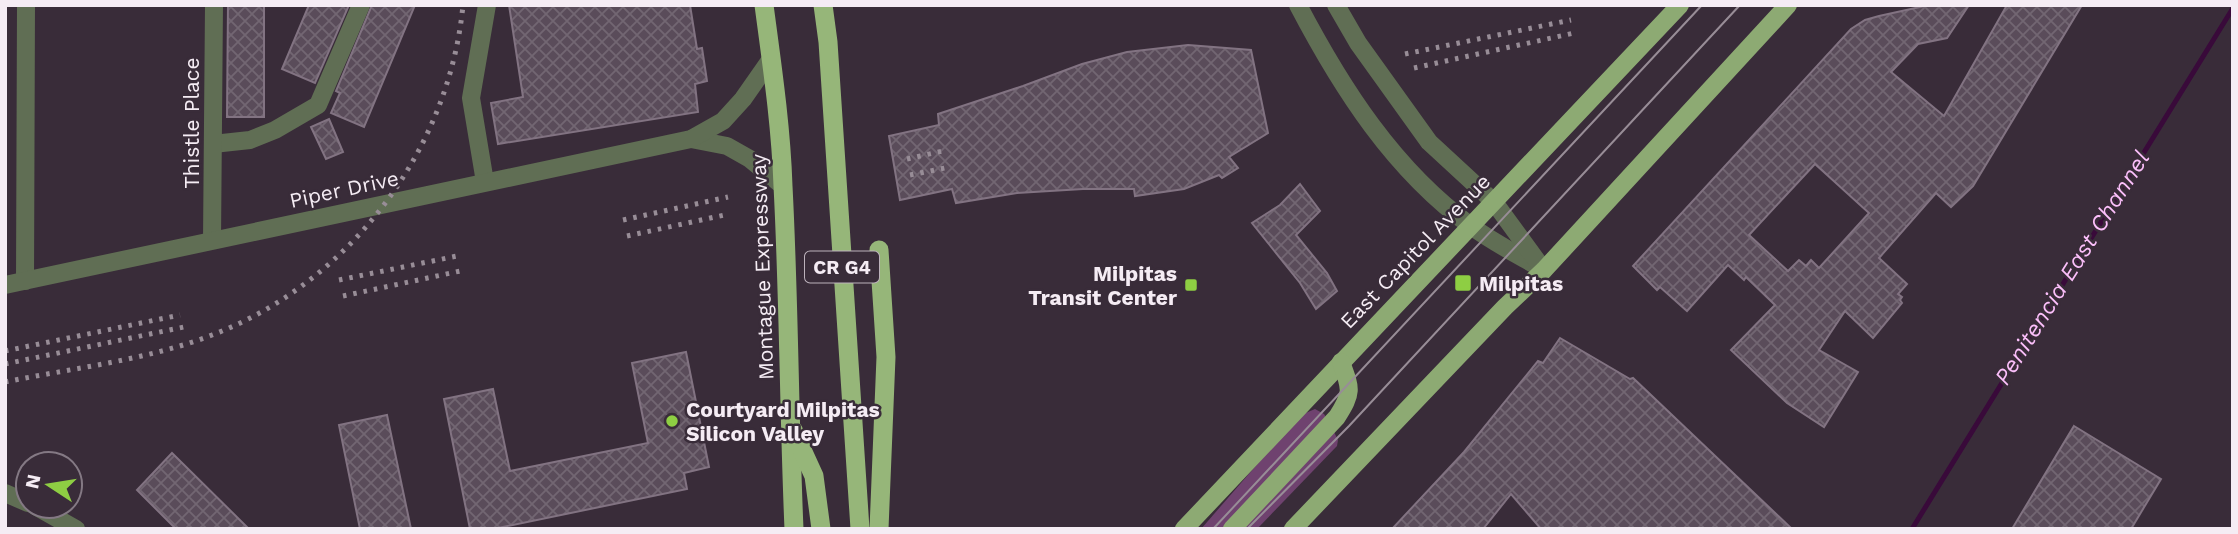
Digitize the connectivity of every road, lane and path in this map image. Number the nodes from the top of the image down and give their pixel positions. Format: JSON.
{"nodes":[{"id":1,"x":26,"y":5,"type":"edge"},
{"id":2,"x":214,"y":5,"type":"edge"},
{"id":3,"x":361,"y":5,"type":"edge"},
{"id":4,"x":487,"y":5,"type":"edge"},
{"id":5,"x":764,"y":5,"type":"edge"},
{"id":6,"x":822,"y":5,"type":"edge"},
{"id":7,"x":1298,"y":5,"type":"edge"},
{"id":8,"x":1336,"y":5,"type":"edge"},
{"id":9,"x":1680,"y":5,"type":"edge"},
{"id":10,"x":1788,"y":5,"type":"edge"},
{"id":11,"x":771,"y":58,"type":"junction"},
{"id":12,"x":691,"y":139,"type":"junction"},
{"id":13,"x":213,"y":144,"type":"junction"},
{"id":14,"x":485,"y":182,"type":"junction"},
{"id":15,"x":783,"y":186,"type":"junction"},
{"id":16,"x":1494,"y":202,"type":"junction"},
{"id":17,"x":1471,"y":227,"type":"junction"},
{"id":18,"x":212,"y":240,"type":"junction"},
{"id":19,"x":879,"y":250,"type":"dead end"},
{"id":20,"x":1544,"y":270,"type":"junction"},
{"id":21,"x":25,"y":281,"type":"junction"},
{"id":22,"x":5,"y":285,"type":"edge"},
{"id":23,"x":1341,"y":362,"type":"junction"},
{"id":24,"x":789,"y":422,"type":"junction"},
{"id":25,"x":60,"y":520,"type":"edge"},
{"id":26,"x":76,"y":529,"type":"edge"},
{"id":27,"x":794,"y":529,"type":"edge"},
{"id":28,"x":821,"y":529,"type":"edge"},
{"id":29,"x":860,"y":529,"type":"edge"},
{"id":30,"x":879,"y":529,"type":"edge"},
{"id":31,"x":1184,"y":529,"type":"edge"},
{"id":32,"x":1232,"y":529,"type":"edge"},
{"id":33,"x":1293,"y":529,"type":"edge"}],
"edges":[{"from":1,"to":21,"type":"street"},
{"from":2,"to":13,"type":"street","name":"Thistle Place"},
{"from":3,"to":13,"type":"street"},
{"from":4,"to":14,"type":"street"},
{"from":5,"to":11,"type":"highway","name":"Montague Expressway","number":"CR G4"},
{"from":6,"to":29,"type":"highway","number":"CR G4"},
{"from":7,"to":17,"type":"street"},
{"from":8,"to":16,"type":"street"},
{"from":9,"to":16,"type":"main road","name":"East Capitol Avenue"},
{"from":10,"to":20,"type":"main road"},
{"from":11,"to":12,"type":"street","name":"Piper Drive"},
{"from":11,"to":15,"type":"highway","name":"Montague Expressway","number":"CR G4"},
{"from":12,"to":14,"type":"street","name":"Piper Drive"},
{"from":12,"to":15,"type":"street","name":"Piper Drive"},
{"from":13,"to":18,"type":"street","name":"Thistle Place"},
{"from":14,"to":18,"type":"street","name":"Piper Drive"},
{"from":15,"to":24,"type":"highway","name":"Montague Expressway","number":"CR G4"},
{"from":16,"to":17,"type":"main road","name":"East Capitol Avenue"},
{"from":16,"to":20,"type":"street"},
{"from":17,"to":20,"type":"street"},
{"from":17,"to":23,"type":"main road","name":"East Capitol Avenue"},
{"from":18,"to":21,"type":"street","name":"Piper Drive"},
{"from":19,"to":30,"type":"highway"},
{"from":20,"to":33,"type":"main road"},
{"from":21,"to":22,"type":"street","name":"Piper Drive"},
{"from":23,"to":31,"type":"main road","name":"East Capitol Avenue"},
{"from":23,"to":32,"type":"main road"},
{"from":24,"to":27,"type":"highway","name":"Montague Expressway","number":"CR G4"},
{"from":24,"to":28,"type":"highway"},
{"from":25,"to":26,"type":"street"}]}
